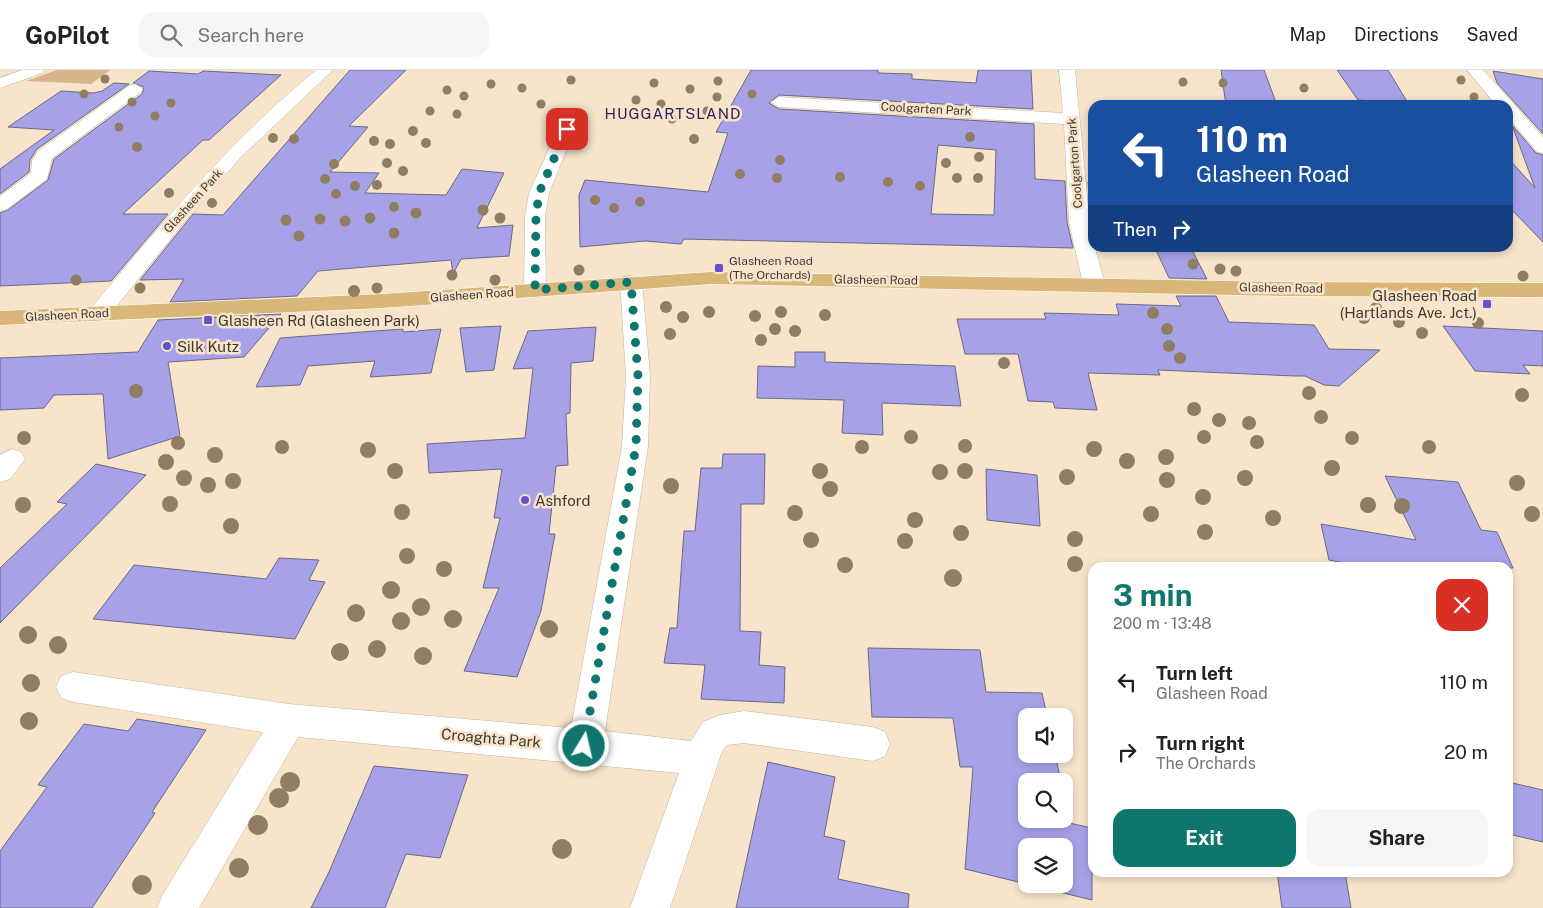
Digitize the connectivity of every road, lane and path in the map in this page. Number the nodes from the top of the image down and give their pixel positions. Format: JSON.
{"nodes":[{"id":1,"x":37,"y":70,"type":"edge"},
{"id":2,"x":325,"y":70,"type":"edge"},
{"id":3,"x":1067,"y":70,"type":"edge"},
{"id":4,"x":1475,"y":70,"type":"edge"},
{"id":5,"x":0,"y":83,"type":"edge"},
{"id":6,"x":135,"y":89,"type":"dead end"},
{"id":7,"x":1501,"y":100,"type":"edge"},
{"id":8,"x":779,"y":102,"type":"dead end"},
{"id":9,"x":1513,"y":114,"type":"edge"},
{"id":10,"x":572,"y":116,"type":"dead end"},
{"id":11,"x":1072,"y":119,"type":"junction"},
{"id":12,"x":1543,"y":148,"type":"edge"},
{"id":13,"x":0,"y":205,"type":"edge"},
{"id":14,"x":631,"y":282,"type":"junction"},
{"id":15,"x":1094,"y":284,"type":"junction"},
{"id":16,"x":535,"y":290,"type":"junction"},
{"id":17,"x":1543,"y":290,"type":"edge"},
{"id":18,"x":99,"y":313,"type":"junction"},
{"id":19,"x":0,"y":318,"type":"edge"},
{"id":20,"x":73,"y":687,"type":"dead end"},
{"id":21,"x":289,"y":720,"type":"junction"},
{"id":22,"x":873,"y":744,"type":"dead end"},
{"id":23,"x":584,"y":746,"type":"junction"},
{"id":24,"x":702,"y":759,"type":"junction"},
{"id":25,"x":177,"y":908,"type":"edge"},
{"id":26,"x":650,"y":908,"type":"edge"}],
"edges":[{"from":1,"to":5,"type":"street"},
{"from":2,"to":18,"type":"street","name":"Glasheen Park"},
{"from":3,"to":11,"type":"street","name":"Coolgarton Park"},
{"from":4,"to":7,"type":"street"},
{"from":6,"to":13,"type":"street"},
{"from":8,"to":11,"type":"street","name":"Coolgarten Park"},
{"from":9,"to":12,"type":"street"},
{"from":10,"to":16,"type":"street"},
{"from":11,"to":15,"type":"street","name":"Coolgarton Park"},
{"from":14,"to":15,"type":"main road","name":"Glasheen Road"},
{"from":14,"to":16,"type":"main road","name":"Glasheen Road"},
{"from":14,"to":23,"type":"street"},
{"from":15,"to":17,"type":"main road","name":"Glasheen Road"},
{"from":16,"to":18,"type":"main road","name":"Glasheen Road"},
{"from":18,"to":19,"type":"main road","name":"Glasheen Road"},
{"from":20,"to":21,"type":"street","name":"Croaghta Park"},
{"from":21,"to":23,"type":"street","name":"Croaghta Park"},
{"from":21,"to":25,"type":"street"},
{"from":22,"to":24,"type":"street"},
{"from":23,"to":24,"type":"street","name":"Croaghta Park"},
{"from":24,"to":26,"type":"street"}]}
